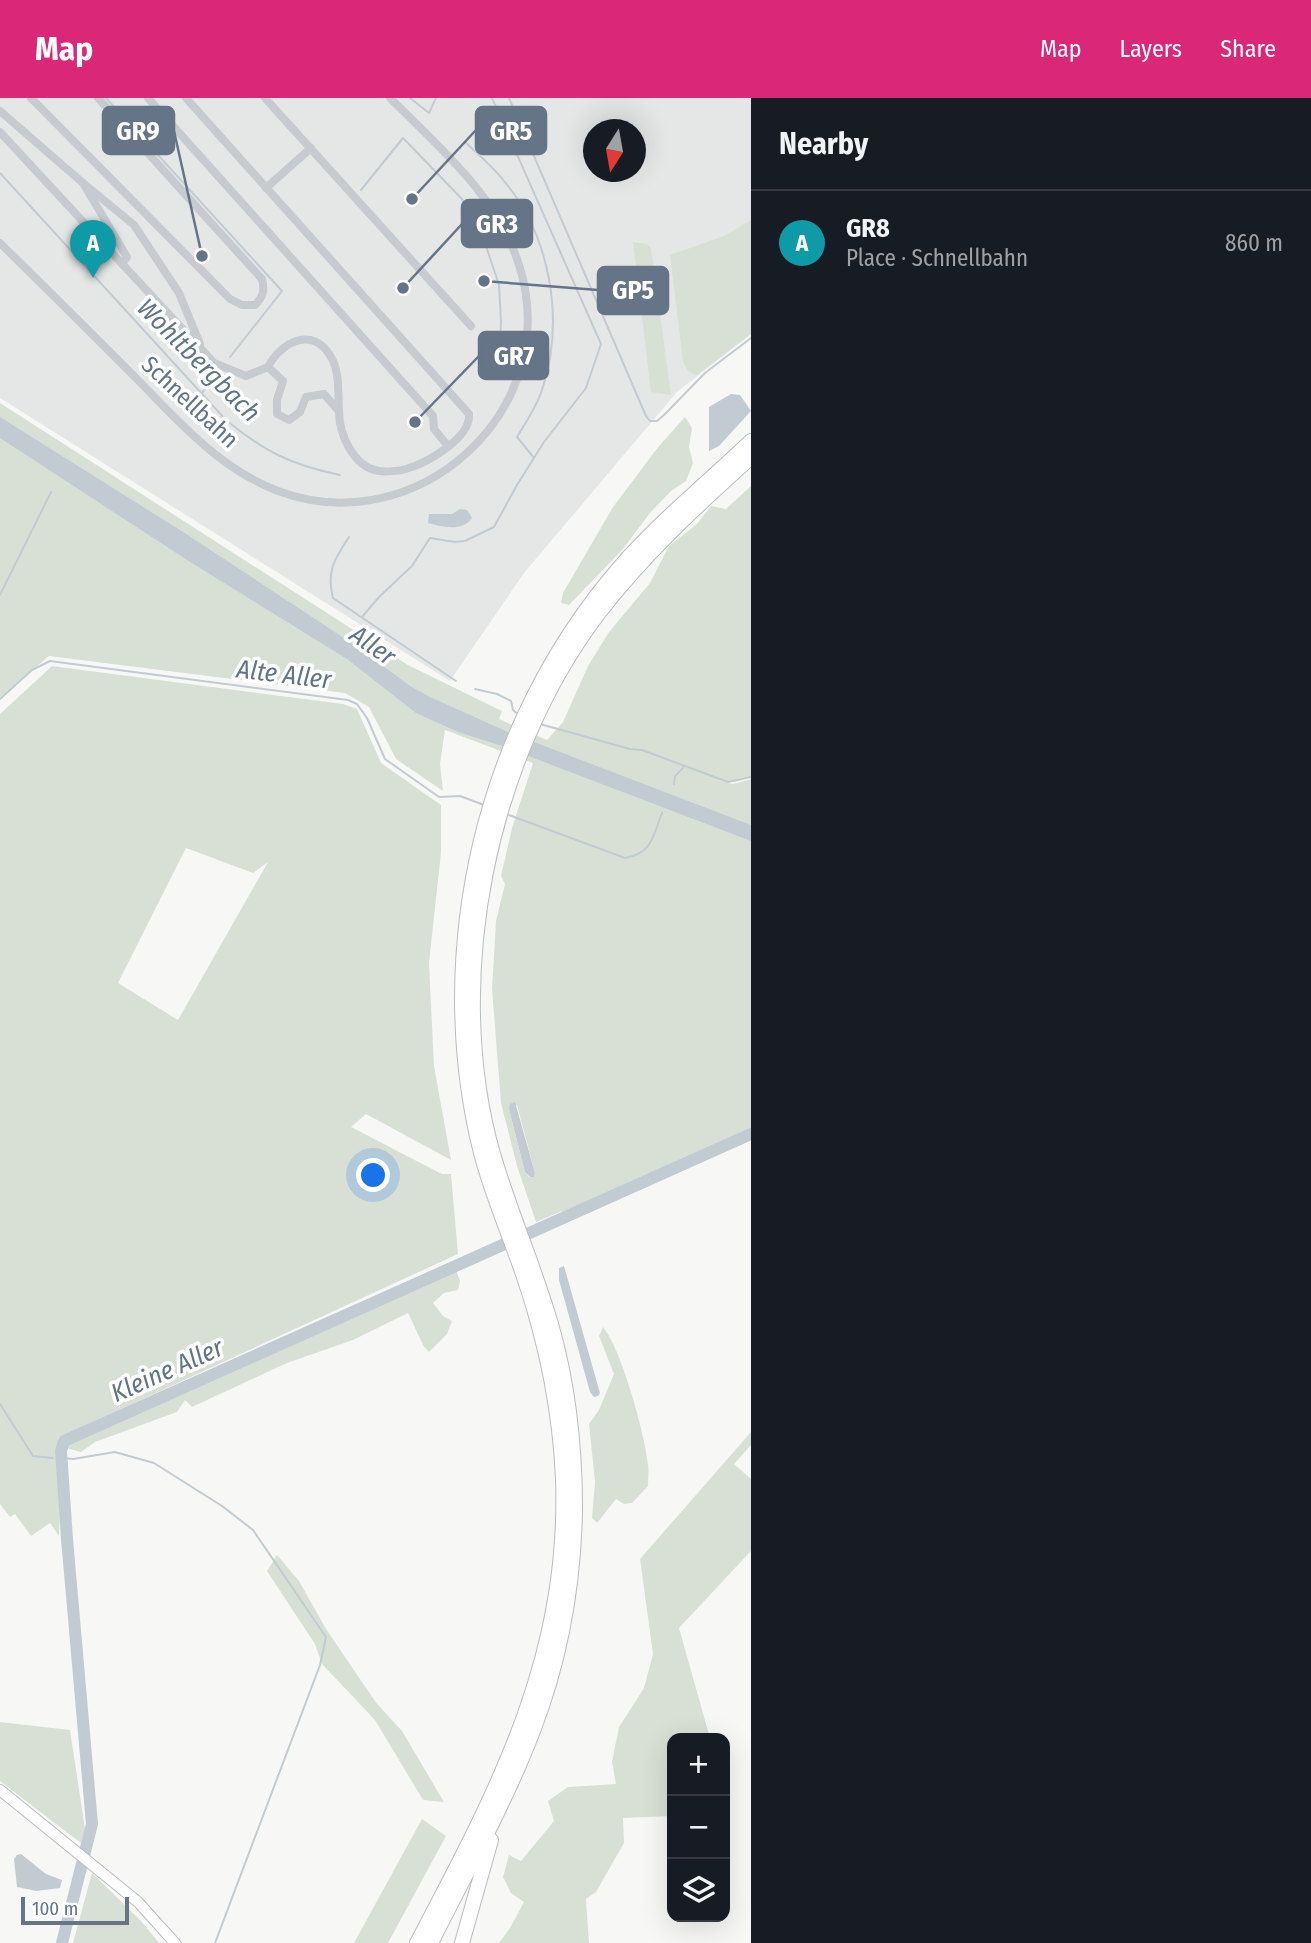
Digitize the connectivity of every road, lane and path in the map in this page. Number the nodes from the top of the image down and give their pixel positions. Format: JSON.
{"nodes":[{"id":1,"x":31,"y":98,"type":"edge"},
{"id":2,"x":98,"y":98,"type":"edge"},
{"id":3,"x":148,"y":98,"type":"edge"},
{"id":4,"x":186,"y":98,"type":"edge"},
{"id":5,"x":265,"y":98,"type":"edge"},
{"id":6,"x":390,"y":98,"type":"edge"},
{"id":7,"x":0,"y":111,"type":"edge"},
{"id":8,"x":0,"y":132,"type":"edge"},
{"id":9,"x":310,"y":148,"type":"junction"},
{"id":10,"x":83,"y":183,"type":"junction"},
{"id":11,"x":266,"y":188,"type":"junction"},
{"id":12,"x":0,"y":243,"type":"edge"},
{"id":13,"x":122,"y":264,"type":"junction"},
{"id":14,"x":471,"y":326,"type":"dead end"},
{"id":15,"x":203,"y":351,"type":"junction"},
{"id":16,"x":268,"y":367,"type":"junction"},
{"id":17,"x":337,"y":386,"type":"junction"},
{"id":18,"x":324,"y":394,"type":"junction"},
{"id":19,"x":339,"y":411,"type":"junction"},
{"id":20,"x":751,"y":442,"type":"edge"},
{"id":21,"x":448,"y":446,"type":"junction"},
{"id":22,"x":751,"y":457,"type":"edge"},
{"id":23,"x":536,"y":706,"type":"junction"},
{"id":24,"x":529,"y":1275,"type":"junction"},
{"id":25,"x":0,"y":1790,"type":"edge"},
{"id":26,"x":501,"y":1804,"type":"junction"},
{"id":27,"x":175,"y":1943,"type":"edge"},
{"id":28,"x":417,"y":1943,"type":"edge"},
{"id":29,"x":431,"y":1943,"type":"edge"},
{"id":30,"x":462,"y":1943,"type":"edge"}],
"edges":[{"from":1,"to":2,"type":"street"},
{"from":3,"to":21,"type":"street"},
{"from":4,"to":11,"type":"street"},
{"from":5,"to":9,"type":"street"},
{"from":6,"to":12,"type":"street","name":"Schnellbahn"},
{"from":7,"to":10,"type":"street"},
{"from":8,"to":13,"type":"street"},
{"from":9,"to":11,"type":"street"},
{"from":9,"to":14,"type":"street"},
{"from":10,"to":13,"type":"street"},
{"from":10,"to":15,"type":"street"},
{"from":11,"to":21,"type":"street"},
{"from":13,"to":15,"type":"street"},
{"from":15,"to":16,"type":"street"},
{"from":16,"to":17,"type":"street"},
{"from":16,"to":18,"type":"street"},
{"from":17,"to":18,"type":"street"},
{"from":17,"to":19,"type":"street"},
{"from":18,"to":19,"type":"street"},
{"from":19,"to":21,"type":"street"},
{"from":20,"to":23,"type":"highway"},
{"from":22,"to":23,"type":"highway"},
{"from":23,"to":24,"type":"highway"},
{"from":24,"to":26,"type":"highway"},
{"from":24,"to":28,"type":"highway"},
{"from":25,"to":27,"type":"street"},
{"from":26,"to":29,"type":"highway"},
{"from":26,"to":30,"type":"highway"}]}
